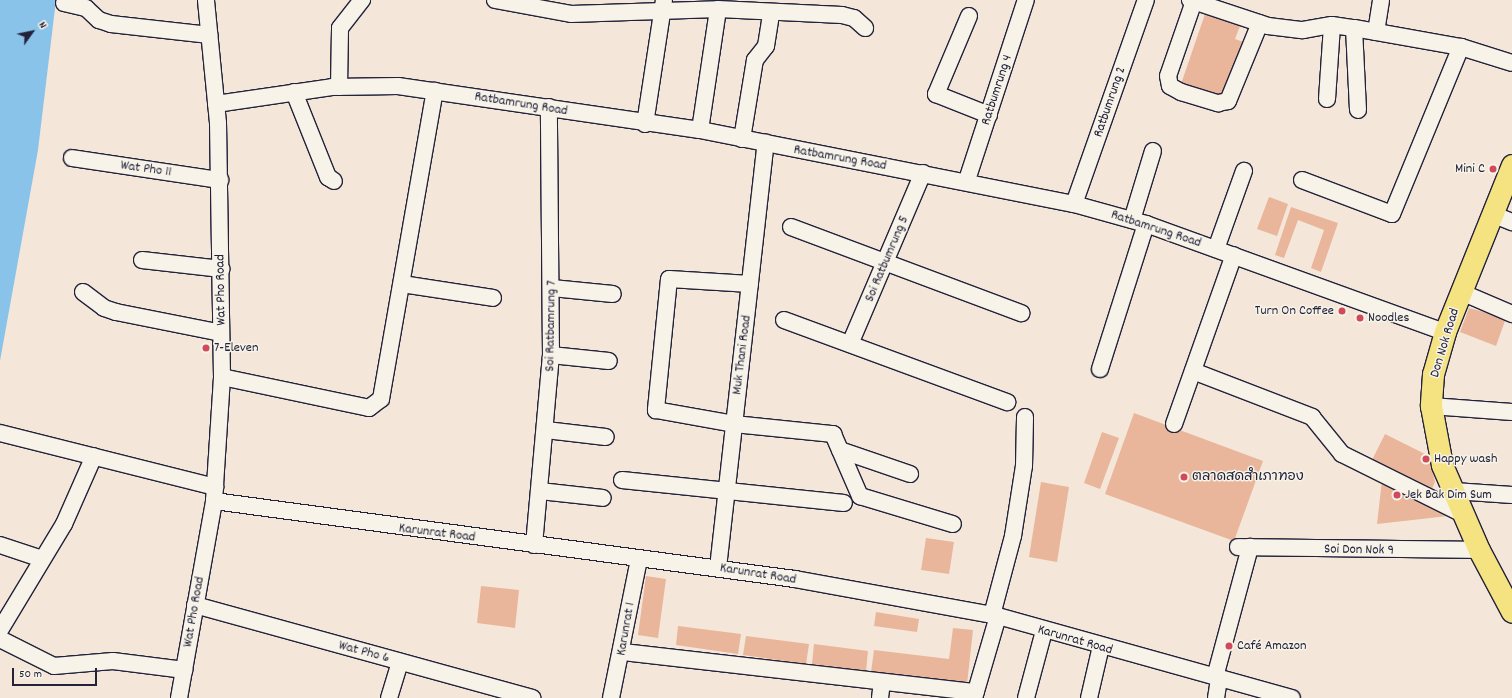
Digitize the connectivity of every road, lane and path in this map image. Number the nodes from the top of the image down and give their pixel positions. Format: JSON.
{"nodes":[{"id":1,"x":206,"y":0,"type":"edge"},
{"id":2,"x":362,"y":0,"type":"edge"},
{"id":3,"x":495,"y":0,"type":"edge"},
{"id":4,"x":1026,"y":0,"type":"edge"},
{"id":5,"x":1146,"y":0,"type":"edge"},
{"id":6,"x":1381,"y":0,"type":"edge"},
{"id":7,"x":1192,"y":1,"type":"edge"},
{"id":8,"x":64,"y":4,"type":"dead end"},
{"id":9,"x":663,"y":5,"type":"edge"},
{"id":10,"x":718,"y":9,"type":"junction"},
{"id":11,"x":772,"y":13,"type":"junction"},
{"id":12,"x":969,"y":16,"type":"dead end"},
{"id":13,"x":1260,"y":23,"type":"junction"},
{"id":14,"x":1332,"y":26,"type":"junction"},
{"id":15,"x":865,"y":28,"type":"dead end"},
{"id":16,"x":1354,"y":28,"type":"junction"},
{"id":17,"x":1376,"y":32,"type":"junction"},
{"id":18,"x":209,"y":35,"type":"junction"},
{"id":19,"x":1461,"y":47,"type":"junction"},
{"id":20,"x":1512,"y":63,"type":"edge"},
{"id":21,"x":339,"y":87,"type":"junction"},
{"id":22,"x":435,"y":91,"type":"junction"},
{"id":23,"x":294,"y":92,"type":"junction"},
{"id":24,"x":1327,"y":99,"type":"dead end"},
{"id":25,"x":216,"y":104,"type":"junction"},
{"id":26,"x":549,"y":107,"type":"junction"},
{"id":27,"x":1358,"y":110,"type":"dead end"},
{"id":28,"x":989,"y":115,"type":"junction"},
{"id":29,"x":645,"y":124,"type":"junction"},
{"id":30,"x":700,"y":130,"type":"junction"},
{"id":31,"x":742,"y":139,"type":"junction"},
{"id":32,"x":766,"y":143,"type":"junction"},
{"id":33,"x":1153,"y":151,"type":"dead end"},
{"id":34,"x":72,"y":158,"type":"dead end"},
{"id":35,"x":1512,"y":165,"type":"edge"},
{"id":36,"x":1244,"y":171,"type":"dead end"},
{"id":37,"x":924,"y":173,"type":"junction"},
{"id":38,"x":220,"y":180,"type":"junction"},
{"id":39,"x":968,"y":180,"type":"junction"},
{"id":40,"x":1302,"y":180,"type":"dead end"},
{"id":41,"x":334,"y":181,"type":"dead end"},
{"id":42,"x":1074,"y":204,"type":"junction"},
{"id":43,"x":1492,"y":214,"type":"junction"},
{"id":44,"x":1139,"y":222,"type":"junction"},
{"id":45,"x":1512,"y":222,"type":"edge"},
{"id":46,"x":791,"y":227,"type":"dead end"},
{"id":47,"x":1216,"y":249,"type":"junction"},
{"id":48,"x":1234,"y":255,"type":"junction"},
{"id":49,"x":142,"y":260,"type":"dead end"},
{"id":50,"x":885,"y":262,"type":"junction"},
{"id":51,"x":220,"y":269,"type":"junction"},
{"id":52,"x":402,"y":284,"type":"junction"},
{"id":53,"x":750,"y":284,"type":"junction"},
{"id":54,"x":552,"y":288,"type":"junction"},
{"id":55,"x":83,"y":292,"type":"dead end"},
{"id":56,"x":1461,"y":292,"type":"junction"},
{"id":57,"x":613,"y":294,"type":"dead end"},
{"id":58,"x":493,"y":298,"type":"dead end"},
{"id":59,"x":1021,"y":312,"type":"dead end"},
{"id":60,"x":1512,"y":314,"type":"edge"},
{"id":61,"x":784,"y":320,"type":"dead end"},
{"id":62,"x":1445,"y":332,"type":"junction"},
{"id":63,"x":221,"y":333,"type":"junction"},
{"id":64,"x":850,"y":344,"type":"junction"},
{"id":65,"x":551,"y":355,"type":"junction"},
{"id":66,"x":609,"y":361,"type":"dead end"},
{"id":67,"x":1100,"y":369,"type":"dead end"},
{"id":68,"x":1193,"y":371,"type":"junction"},
{"id":69,"x":222,"y":377,"type":"junction"},
{"id":70,"x":1007,"y":402,"type":"dead end"},
{"id":71,"x":1431,"y":406,"type":"junction"},
{"id":72,"x":1512,"y":412,"type":"edge"},
{"id":73,"x":1025,"y":417,"type":"dead end"},
{"id":74,"x":734,"y":424,"type":"junction"},
{"id":75,"x":1174,"y":424,"type":"dead end"},
{"id":76,"x":546,"y":430,"type":"junction"},
{"id":77,"x":0,"y":432,"type":"edge"},
{"id":78,"x":606,"y":437,"type":"dead end"},
{"id":79,"x":840,"y":450,"type":"junction"},
{"id":80,"x":94,"y":456,"type":"junction"},
{"id":81,"x":910,"y":474,"type":"dead end"},
{"id":82,"x":622,"y":480,"type":"dead end"},
{"id":83,"x":540,"y":491,"type":"junction"},
{"id":84,"x":1454,"y":491,"type":"junction"},
{"id":85,"x":727,"y":493,"type":"junction"},
{"id":86,"x":214,"y":494,"type":"junction"},
{"id":87,"x":1512,"y":495,"type":"edge"},
{"id":88,"x":603,"y":498,"type":"dead end"},
{"id":89,"x":844,"y":503,"type":"dead end"},
{"id":90,"x":1464,"y":515,"type":"junction"},
{"id":91,"x":953,"y":524,"type":"dead end"},
{"id":92,"x":0,"y":545,"type":"edge"},
{"id":93,"x":534,"y":545,"type":"junction"},
{"id":94,"x":1479,"y":550,"type":"junction"},
{"id":95,"x":42,"y":559,"type":"junction"},
{"id":96,"x":639,"y":559,"type":"junction"},
{"id":97,"x":718,"y":568,"type":"junction"},
{"id":98,"x":1509,"y":601,"type":"edge"},
{"id":99,"x":196,"y":605,"type":"junction"},
{"id":100,"x":995,"y":616,"type":"junction"},
{"id":101,"x":0,"y":630,"type":"edge"},
{"id":102,"x":1044,"y":631,"type":"junction"},
{"id":103,"x":0,"y":639,"type":"edge"},
{"id":104,"x":1101,"y":646,"type":"junction"},
{"id":105,"x":623,"y":652,"type":"junction"},
{"id":106,"x":400,"y":662,"type":"junction"},
{"id":107,"x":184,"y":670,"type":"junction"},
{"id":108,"x":1217,"y":677,"type":"junction"},
{"id":109,"x":882,"y":682,"type":"junction"},
{"id":110,"x":975,"y":695,"type":"edge"},
{"id":111,"x":179,"y":698,"type":"edge"},
{"id":112,"x":389,"y":698,"type":"edge"},
{"id":113,"x":532,"y":698,"type":"edge"},
{"id":114,"x":611,"y":698,"type":"edge"},
{"id":115,"x":880,"y":698,"type":"edge"},
{"id":116,"x":1026,"y":698,"type":"edge"},
{"id":117,"x":1089,"y":698,"type":"edge"},
{"id":118,"x":1216,"y":698,"type":"edge"},
{"id":119,"x":1292,"y":698,"type":"edge"}],
"edges":[{"from":1,"to":18,"type":"street","name":"Wat Pho Road"},
{"from":2,"to":21,"type":"street"},
{"from":3,"to":9,"type":"street"},
{"from":4,"to":28,"type":"street","name":"Ratbumrung 4"},
{"from":5,"to":42,"type":"street","name":"Ratbumrung 2"},
{"from":6,"to":17,"type":"street"},
{"from":7,"to":13,"type":"street"},
{"from":7,"to":13,"type":"street"},
{"from":8,"to":18,"type":"street"},
{"from":9,"to":10,"type":"street"},
{"from":9,"to":29,"type":"street"},
{"from":10,"to":11,"type":"street"},
{"from":10,"to":30,"type":"street"},
{"from":11,"to":15,"type":"street"},
{"from":11,"to":31,"type":"street"},
{"from":12,"to":28,"type":"street"},
{"from":13,"to":14,"type":"street"},
{"from":14,"to":16,"type":"street"},
{"from":14,"to":24,"type":"street"},
{"from":16,"to":17,"type":"street"},
{"from":16,"to":27,"type":"street"},
{"from":17,"to":19,"type":"street"},
{"from":18,"to":25,"type":"street","name":"Wat Pho Road"},
{"from":19,"to":20,"type":"street"},
{"from":19,"to":40,"type":"street"},
{"from":21,"to":22,"type":"street","name":"Ratbamrung Road"},
{"from":21,"to":23,"type":"street","name":"Ratbamrung Road"},
{"from":22,"to":26,"type":"street","name":"Ratbamrung Road"},
{"from":22,"to":52,"type":"street"},
{"from":23,"to":25,"type":"street","name":"Ratbamrung Road"},
{"from":23,"to":41,"type":"street"},
{"from":25,"to":38,"type":"street","name":"Wat Pho Road"},
{"from":26,"to":29,"type":"street","name":"Ratbamrung Road"},
{"from":26,"to":54,"type":"street","name":"Soi Ratbamrung 7"},
{"from":28,"to":39,"type":"street","name":"Ratbumrung 4"},
{"from":29,"to":30,"type":"street","name":"Ratbamrung Road"},
{"from":30,"to":31,"type":"street","name":"Ratbamrung Road"},
{"from":31,"to":32,"type":"street","name":"Ratbamrung Road"},
{"from":32,"to":37,"type":"street","name":"Ratbamrung Road"},
{"from":32,"to":53,"type":"street","name":"Muk Thani Road"},
{"from":33,"to":44,"type":"street"},
{"from":34,"to":38,"type":"street","name":"Wat Pho 11"},
{"from":35,"to":43,"type":"main road","name":"Don Nok Road"},
{"from":36,"to":47,"type":"street"},
{"from":37,"to":39,"type":"street","name":"Ratbamrung Road"},
{"from":37,"to":50,"type":"street","name":"Soi Ratbumrung 5"},
{"from":38,"to":51,"type":"street","name":"Wat Pho Road"},
{"from":39,"to":42,"type":"street","name":"Ratbamrung Road"},
{"from":42,"to":44,"type":"street","name":"Ratbamrung Road"},
{"from":43,"to":45,"type":"street"},
{"from":43,"to":56,"type":"main road","name":"Don Nok Road"},
{"from":44,"to":47,"type":"street","name":"Ratbamrung Road"},
{"from":44,"to":67,"type":"street"},
{"from":46,"to":50,"type":"street"},
{"from":47,"to":48,"type":"street","name":"Ratbamrung Road"},
{"from":48,"to":62,"type":"street","name":"Ratbamrung Road"},
{"from":48,"to":68,"type":"street"},
{"from":49,"to":51,"type":"street"},
{"from":50,"to":59,"type":"street"},
{"from":50,"to":64,"type":"street","name":"Soi Ratbumrung 5"},
{"from":51,"to":63,"type":"street","name":"Wat Pho Road"},
{"from":52,"to":58,"type":"street"},
{"from":52,"to":69,"type":"street"},
{"from":53,"to":74,"type":"street","name":"Muk Thani Road"},
{"from":53,"to":74,"type":"street"},
{"from":54,"to":57,"type":"street"},
{"from":54,"to":65,"type":"street","name":"Soi Ratbamrung 7"},
{"from":55,"to":63,"type":"street"},
{"from":56,"to":60,"type":"street"},
{"from":56,"to":62,"type":"main road","name":"Don Nok Road"},
{"from":61,"to":64,"type":"street"},
{"from":62,"to":71,"type":"main road","name":"Don Nok Road"},
{"from":63,"to":69,"type":"street","name":"Wat Pho Road"},
{"from":64,"to":70,"type":"street"},
{"from":65,"to":66,"type":"street"},
{"from":65,"to":76,"type":"street","name":"Soi Ratbamrung 7"},
{"from":68,"to":75,"type":"street"},
{"from":68,"to":90,"type":"street"},
{"from":69,"to":86,"type":"street","name":"Wat Pho Road"},
{"from":71,"to":72,"type":"street"},
{"from":71,"to":84,"type":"main road","name":"Don Nok Road"},
{"from":73,"to":100,"type":"street"},
{"from":74,"to":79,"type":"street"},
{"from":74,"to":85,"type":"street","name":"Muk Thani Road"},
{"from":76,"to":78,"type":"street"},
{"from":76,"to":83,"type":"street","name":"Soi Ratbamrung 7"},
{"from":77,"to":80,"type":"street","name":"Karunrat Road"},
{"from":79,"to":81,"type":"street"},
{"from":79,"to":91,"type":"street"},
{"from":80,"to":86,"type":"street","name":"Karunrat Road"},
{"from":80,"to":95,"type":"street"},
{"from":82,"to":85,"type":"street"},
{"from":83,"to":88,"type":"street"},
{"from":83,"to":93,"type":"street","name":"Soi Ratbamrung 7"},
{"from":84,"to":87,"type":"street"},
{"from":84,"to":90,"type":"main road","name":"Don Nok Road"},
{"from":85,"to":89,"type":"street"},
{"from":85,"to":97,"type":"street","name":"Muk Thani Road"},
{"from":86,"to":93,"type":"street","name":"Karunrat Road"},
{"from":86,"to":99,"type":"street","name":"Wat Pho Road"},
{"from":90,"to":94,"type":"main road","name":"Don Nok Road"},
{"from":92,"to":95,"type":"street"},
{"from":93,"to":96,"type":"street","name":"Karunrat Road"},
{"from":94,"to":98,"type":"main road","name":"Don Nok Road"},
{"from":94,"to":108,"type":"street","name":"Soi Don Nok 9"},
{"from":95,"to":101,"type":"street"},
{"from":96,"to":97,"type":"street","name":"Karunrat Road"},
{"from":96,"to":105,"type":"street","name":"Karunrat 1"},
{"from":97,"to":100,"type":"street","name":"Karunrat Road"},
{"from":99,"to":106,"type":"street","name":"Wat Pho 6"},
{"from":99,"to":107,"type":"street","name":"Wat Pho Road"},
{"from":100,"to":102,"type":"street","name":"Karunrat Road"},
{"from":100,"to":110,"type":"street"},
{"from":102,"to":104,"type":"street","name":"Karunrat Road"},
{"from":102,"to":116,"type":"street"},
{"from":103,"to":107,"type":"street"},
{"from":104,"to":108,"type":"street","name":"Karunrat Road"},
{"from":104,"to":117,"type":"street"},
{"from":105,"to":109,"type":"street"},
{"from":105,"to":114,"type":"street","name":"Karunrat 1"},
{"from":106,"to":112,"type":"street"},
{"from":106,"to":113,"type":"street","name":"Wat Pho 6"},
{"from":107,"to":111,"type":"street","name":"Wat Pho Road"},
{"from":108,"to":118,"type":"street"},
{"from":108,"to":119,"type":"street","name":"Karunrat Road"},
{"from":109,"to":110,"type":"street"},
{"from":109,"to":115,"type":"street"}]}
